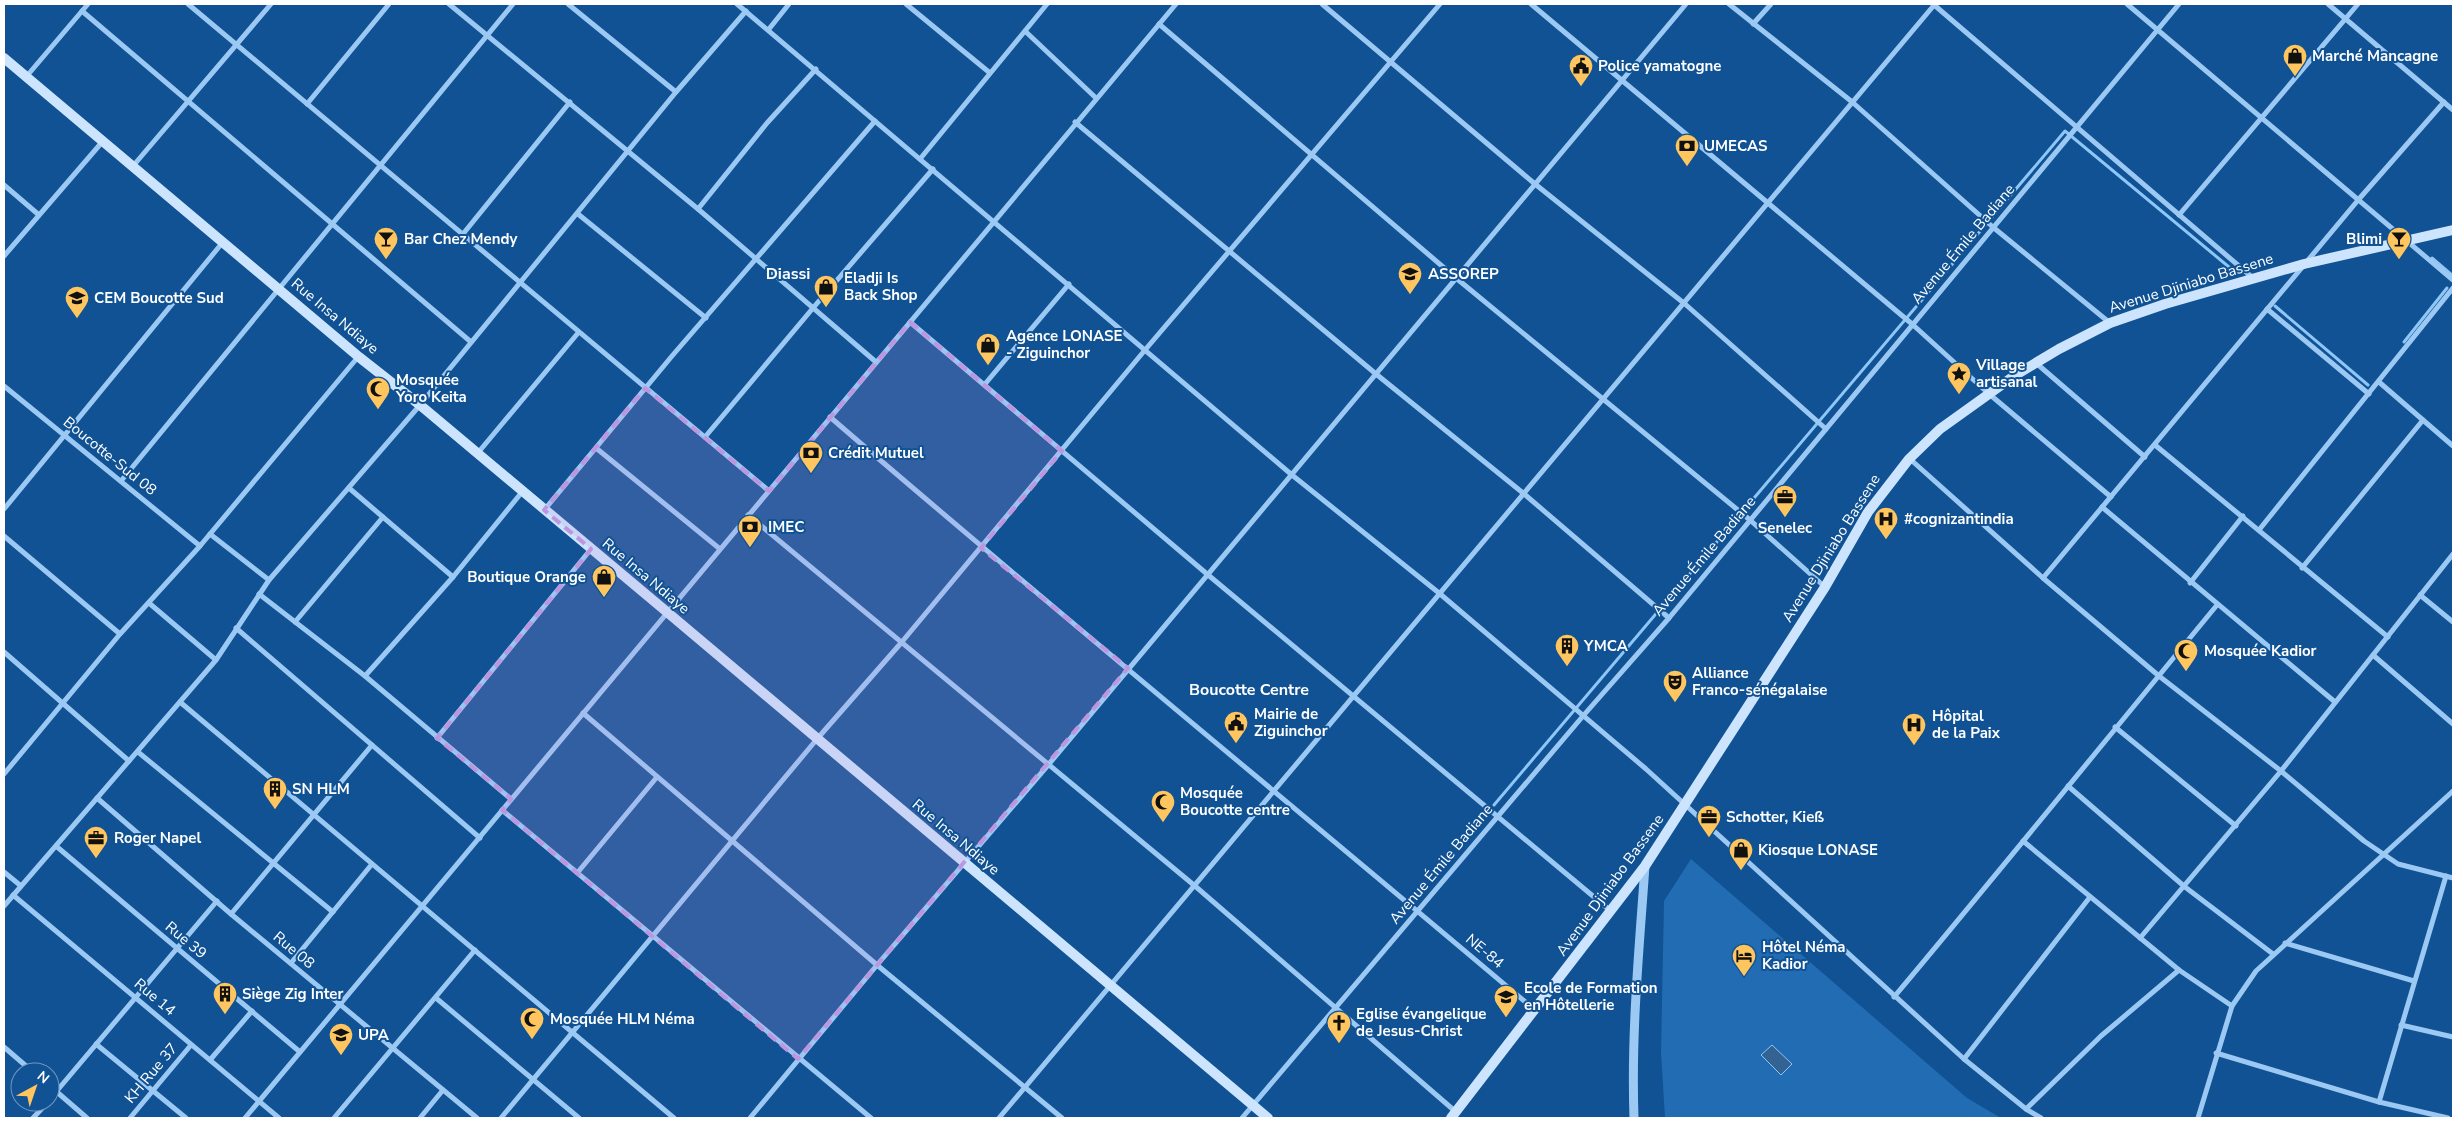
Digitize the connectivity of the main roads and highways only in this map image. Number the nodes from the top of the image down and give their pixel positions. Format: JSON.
{"nodes":[{"id":1,"x":4,"y":58,"type":"edge"},
{"id":2,"x":2453,"y":230,"type":"edge"},
{"id":3,"x":1453,"y":1115,"type":"edge"},
{"id":4,"x":1268,"y":1118,"type":"edge"}],
"edges":[{"from":1,"to":4,"type":"main road","name":"Rue Insa Ndiaye"},
{"from":2,"to":3,"type":"main road","name":"Avenue Djiniabo Bassene"}]}
